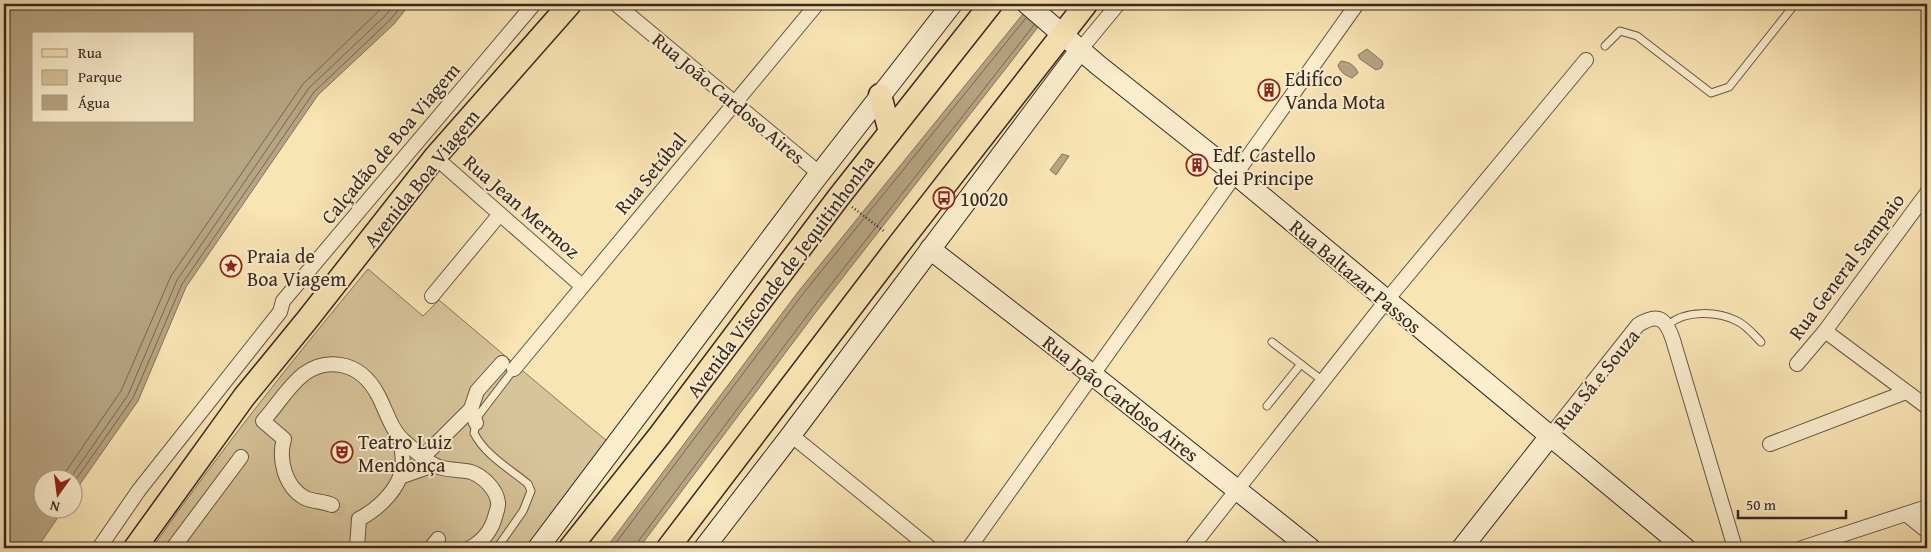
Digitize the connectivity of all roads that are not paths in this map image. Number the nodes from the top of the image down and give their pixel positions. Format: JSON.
{"nodes":[{"id":1,"x":534,"y":4,"type":"edge"},
{"id":2,"x":570,"y":4,"type":"edge"},
{"id":3,"x":616,"y":4,"type":"edge"},
{"id":4,"x":817,"y":4,"type":"edge"},
{"id":5,"x":952,"y":4,"type":"edge"},
{"id":6,"x":991,"y":4,"type":"edge"},
{"id":7,"x":1026,"y":4,"type":"edge"},
{"id":8,"x":1086,"y":4,"type":"edge"},
{"id":9,"x":1118,"y":4,"type":"edge"},
{"id":10,"x":1357,"y":4,"type":"edge"},
{"id":11,"x":1795,"y":4,"type":"edge"},
{"id":12,"x":1055,"y":28,"type":"junction"},
{"id":13,"x":1605,"y":46,"type":"dead end"},
{"id":14,"x":1080,"y":50,"type":"junction"},
{"id":15,"x":1586,"y":60,"type":"dead end"},
{"id":16,"x":880,"y":95,"type":"junction"},
{"id":17,"x":734,"y":102,"type":"junction"},
{"id":18,"x":890,"y":132,"type":"junction"},
{"id":19,"x":435,"y":157,"type":"junction"},
{"id":20,"x":820,"y":174,"type":"junction"},
{"id":21,"x":1235,"y":174,"type":"junction"},
{"id":22,"x":1927,"y":193,"type":"edge"},
{"id":23,"x":500,"y":214,"type":"junction"},
{"id":24,"x":930,"y":249,"type":"junction"},
{"id":25,"x":582,"y":286,"type":"junction"},
{"id":26,"x":432,"y":296,"type":"dead end"},
{"id":27,"x":1386,"y":301,"type":"junction"},
{"id":28,"x":1668,"y":326,"type":"junction"},
{"id":29,"x":1825,"y":331,"type":"junction"},
{"id":30,"x":1272,"y":342,"type":"dead end"},
{"id":31,"x":1761,"y":342,"type":"dead end"},
{"id":32,"x":1301,"y":364,"type":"junction"},
{"id":33,"x":1796,"y":364,"type":"dead end"},
{"id":34,"x":508,"y":366,"type":"junction"},
{"id":35,"x":1094,"y":376,"type":"junction"},
{"id":36,"x":1323,"y":382,"type":"junction"},
{"id":37,"x":1906,"y":392,"type":"junction"},
{"id":38,"x":244,"y":396,"type":"junction"},
{"id":39,"x":1267,"y":406,"type":"dead end"},
{"id":40,"x":1927,"y":407,"type":"edge"},
{"id":41,"x":471,"y":409,"type":"junction"},
{"id":42,"x":238,"y":421,"type":"dead end"},
{"id":43,"x":476,"y":423,"type":"junction"},
{"id":44,"x":791,"y":435,"type":"junction"},
{"id":45,"x":1550,"y":436,"type":"junction"},
{"id":46,"x":400,"y":438,"type":"junction"},
{"id":47,"x":1770,"y":444,"type":"dead end"},
{"id":48,"x":241,"y":457,"type":"dead end"},
{"id":49,"x":429,"y":461,"type":"junction"},
{"id":50,"x":400,"y":478,"type":"junction"},
{"id":51,"x":1237,"y":490,"type":"junction"},
{"id":52,"x":332,"y":505,"type":"tunnel mouth"},
{"id":53,"x":1927,"y":507,"type":"edge"},
{"id":54,"x":1906,"y":514,"type":"junction"},
{"id":55,"x":1927,"y":531,"type":"edge"},
{"id":56,"x":99,"y":548,"type":"edge"},
{"id":57,"x":135,"y":548,"type":"edge"},
{"id":58,"x":173,"y":548,"type":"edge"},
{"id":59,"x":358,"y":548,"type":"edge"},
{"id":60,"x":470,"y":548,"type":"edge"},
{"id":61,"x":497,"y":548,"type":"edge"},
{"id":62,"x":538,"y":548,"type":"edge"},
{"id":63,"x":570,"y":548,"type":"edge"},
{"id":64,"x":668,"y":548,"type":"edge"},
{"id":65,"x":704,"y":548,"type":"edge"},
{"id":66,"x":930,"y":548,"type":"edge"},
{"id":67,"x":969,"y":548,"type":"edge"},
{"id":68,"x":1190,"y":548,"type":"edge"},
{"id":69,"x":1310,"y":548,"type":"edge"},
{"id":70,"x":1462,"y":548,"type":"edge"},
{"id":71,"x":1685,"y":548,"type":"edge"},
{"id":72,"x":1735,"y":548,"type":"edge"},
{"id":73,"x":1802,"y":548,"type":"edge"}],
"edges":[{"from":1,"to":56,"type":"street","name":"Calçadão de Boa Viagem"},
{"from":2,"to":19,"type":"main road","name":"Avenida Boa Viagem"},
{"from":3,"to":17,"type":"street","name":"Rua João Cardoso Aires"},
{"from":4,"to":17,"type":"street","name":"Rua Setúbal"},
{"from":5,"to":16,"type":"street","name":"Avenida Visconde de Jequitinhonha"},
{"from":6,"to":18,"type":"main road","name":"Avenida Visconde de Jequitinhonha"},
{"from":7,"to":12,"type":"street","name":"Rua Baltazar Passos"},
{"from":8,"to":12,"type":"main road"},
{"from":9,"to":14,"type":"street"},
{"from":10,"to":21,"type":"street"},
{"from":11,"to":13,"type":"lane"},
{"from":12,"to":14,"type":"street","name":"Rua Baltazar Passos"},
{"from":12,"to":64,"type":"main road"},
{"from":14,"to":21,"type":"street","name":"Rua Baltazar Passos"},
{"from":14,"to":24,"type":"street"},
{"from":15,"to":27,"type":"street"},
{"from":16,"to":18,"type":"main road"},
{"from":16,"to":20,"type":"street","name":"Avenida Visconde de Jequitinhonha"},
{"from":17,"to":20,"type":"street","name":"Rua João Cardoso Aires"},
{"from":17,"to":25,"type":"street","name":"Rua Setúbal"},
{"from":18,"to":63,"type":"main road","name":"Avenida Visconde de Jequitinhonha"},
{"from":19,"to":23,"type":"street","name":"Rua Jean Mermoz"},
{"from":19,"to":38,"type":"main road","name":"Avenida Boa Viagem"},
{"from":20,"to":62,"type":"street","name":"Avenida Visconde de Jequitinhonha"},
{"from":21,"to":27,"type":"street","name":"Rua Baltazar Passos"},
{"from":21,"to":35,"type":"street"},
{"from":22,"to":29,"type":"street","name":"Rua General Sampaio"},
{"from":23,"to":25,"type":"street","name":"Rua Jean Mermoz"},
{"from":23,"to":26,"type":"street"},
{"from":24,"to":35,"type":"street","name":"Rua João Cardoso Aires"},
{"from":24,"to":44,"type":"street"},
{"from":25,"to":34,"type":"street","name":"Rua Setúbal"},
{"from":27,"to":36,"type":"street"},
{"from":27,"to":45,"type":"street","name":"Rua Baltazar Passos"},
{"from":28,"to":31,"type":"lane"},
{"from":28,"to":45,"type":"street","name":"Rua Sá e Souza"},
{"from":28,"to":72,"type":"street","name":"Rua Sá e Souza"},
{"from":29,"to":33,"type":"street","name":"Rua General Sampaio"},
{"from":29,"to":37,"type":"street"},
{"from":30,"to":32,"type":"lane"},
{"from":32,"to":36,"type":"lane"},
{"from":32,"to":39,"type":"lane"},
{"from":34,"to":41,"type":"street","name":"Rua Setúbal"},
{"from":34,"to":43,"type":"lane"},
{"from":35,"to":51,"type":"street","name":"Rua João Cardoso Aires"},
{"from":35,"to":67,"type":"street"},
{"from":36,"to":51,"type":"street"},
{"from":37,"to":40,"type":"street"},
{"from":37,"to":47,"type":"street"},
{"from":38,"to":42,"type":"lane"},
{"from":38,"to":57,"type":"main road","name":"Avenida Boa Viagem"},
{"from":41,"to":43,"type":"street"},
{"from":41,"to":49,"type":"street"},
{"from":43,"to":61,"type":"lane"},
{"from":44,"to":65,"type":"street"},
{"from":44,"to":66,"type":"street"},
{"from":45,"to":70,"type":"street","name":"Rua Sá e Souza"},
{"from":45,"to":71,"type":"street","name":"Rua Baltazar Passos"},
{"from":46,"to":49,"type":"street"},
{"from":46,"to":50,"type":"street"},
{"from":46,"to":52,"type":"street"},
{"from":48,"to":58,"type":"street"},
{"from":49,"to":50,"type":"street"},
{"from":49,"to":60,"type":"street"},
{"from":50,"to":59,"type":"street"},
{"from":51,"to":68,"type":"street"},
{"from":51,"to":69,"type":"street","name":"Rua João Cardoso Aires"},
{"from":53,"to":54,"type":"street"},
{"from":54,"to":55,"type":"street"},
{"from":54,"to":73,"type":"street"}]}
